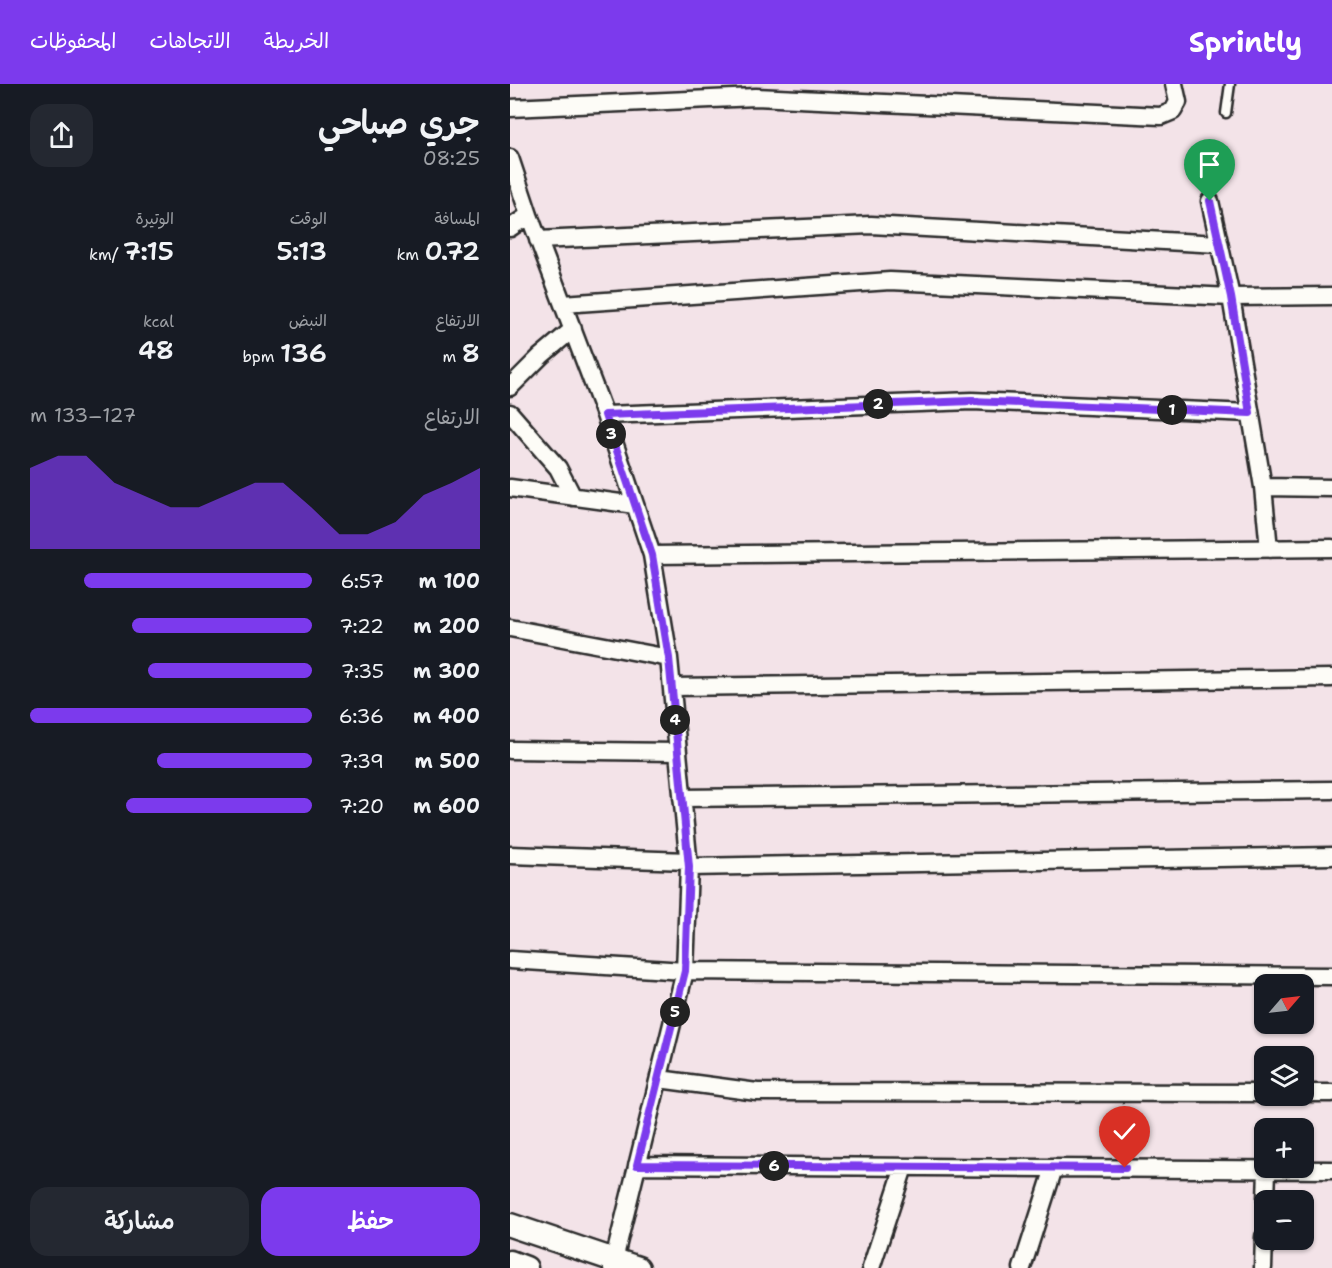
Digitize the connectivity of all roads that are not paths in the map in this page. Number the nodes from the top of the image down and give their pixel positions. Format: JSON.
{"nodes":[{"id":1,"x":1174,"y":84,"type":"edge"},
{"id":2,"x":1230,"y":84,"type":"edge"},
{"id":3,"x":510,"y":108,"type":"edge"},
{"id":4,"x":1226,"y":113,"type":"dead end"},
{"id":5,"x":510,"y":158,"type":"edge"},
{"id":6,"x":1210,"y":201,"type":"dead end"},
{"id":7,"x":529,"y":215,"type":"junction"},
{"id":8,"x":510,"y":228,"type":"edge"},
{"id":9,"x":538,"y":240,"type":"junction"},
{"id":10,"x":1219,"y":243,"type":"junction"},
{"id":11,"x":1332,"y":296,"type":"edge"},
{"id":12,"x":1231,"y":297,"type":"junction"},
{"id":13,"x":563,"y":304,"type":"junction"},
{"id":14,"x":573,"y":329,"type":"junction"},
{"id":15,"x":510,"y":387,"type":"edge"},
{"id":16,"x":510,"y":413,"type":"edge"},
{"id":17,"x":1250,"y":413,"type":"junction"},
{"id":18,"x":605,"y":415,"type":"junction"},
{"id":19,"x":1263,"y":487,"type":"junction"},
{"id":20,"x":510,"y":488,"type":"edge"},
{"id":21,"x":1332,"y":488,"type":"edge"},
{"id":22,"x":573,"y":496,"type":"junction"},
{"id":23,"x":635,"y":505,"type":"junction"},
{"id":24,"x":1332,"y":548,"type":"edge"},
{"id":25,"x":1269,"y":549,"type":"junction"},
{"id":26,"x":652,"y":555,"type":"junction"},
{"id":27,"x":510,"y":628,"type":"edge"},
{"id":28,"x":669,"y":658,"type":"junction"},
{"id":29,"x":1332,"y":678,"type":"edge"},
{"id":30,"x":672,"y":687,"type":"junction"},
{"id":31,"x":510,"y":750,"type":"edge"},
{"id":32,"x":678,"y":753,"type":"junction"},
{"id":33,"x":1332,"y":790,"type":"edge"},
{"id":34,"x":682,"y":798,"type":"junction"},
{"id":35,"x":510,"y":855,"type":"edge"},
{"id":36,"x":1332,"y":856,"type":"edge"},
{"id":37,"x":688,"y":864,"type":"junction"},
{"id":38,"x":510,"y":960,"type":"edge"},
{"id":39,"x":685,"y":971,"type":"junction"},
{"id":40,"x":1332,"y":976,"type":"edge"},
{"id":41,"x":658,"y":1079,"type":"junction"},
{"id":42,"x":1254,"y":1093,"type":"edge"},
{"id":43,"x":1314,"y":1093,"type":"edge"},
{"id":44,"x":1332,"y":1093,"type":"edge"},
{"id":45,"x":637,"y":1165,"type":"junction"},
{"id":46,"x":904,"y":1167,"type":"junction"},
{"id":47,"x":1054,"y":1168,"type":"junction"},
{"id":48,"x":1254,"y":1170,"type":"edge"},
{"id":49,"x":1314,"y":1170,"type":"edge"},
{"id":50,"x":1332,"y":1170,"type":"edge"},
{"id":51,"x":510,"y":1225,"type":"edge"},
{"id":52,"x":1264,"y":1250,"type":"edge"},
{"id":53,"x":510,"y":1262,"type":"edge"},
{"id":54,"x":613,"y":1264,"type":"edge"},
{"id":55,"x":526,"y":1268,"type":"edge"},
{"id":56,"x":638,"y":1268,"type":"edge"},
{"id":57,"x":871,"y":1268,"type":"edge"},
{"id":58,"x":1022,"y":1268,"type":"edge"},
{"id":59,"x":1263,"y":1268,"type":"edge"}],
"edges":[{"from":1,"to":3,"type":"street"},
{"from":2,"to":4,"type":"lane"},
{"from":5,"to":7,"type":"street"},
{"from":6,"to":10,"type":"street"},
{"from":7,"to":8,"type":"street"},
{"from":7,"to":9,"type":"street"},
{"from":9,"to":10,"type":"street"},
{"from":9,"to":13,"type":"street"},
{"from":10,"to":12,"type":"street"},
{"from":11,"to":12,"type":"street"},
{"from":12,"to":13,"type":"street"},
{"from":12,"to":17,"type":"street"},
{"from":13,"to":14,"type":"street"},
{"from":14,"to":15,"type":"street"},
{"from":14,"to":18,"type":"street"},
{"from":16,"to":22,"type":"street"},
{"from":17,"to":18,"type":"street"},
{"from":17,"to":19,"type":"street"},
{"from":18,"to":23,"type":"street"},
{"from":19,"to":21,"type":"street"},
{"from":19,"to":25,"type":"street"},
{"from":20,"to":22,"type":"street"},
{"from":22,"to":23,"type":"street"},
{"from":23,"to":26,"type":"street"},
{"from":24,"to":25,"type":"street"},
{"from":25,"to":26,"type":"street"},
{"from":26,"to":28,"type":"street"},
{"from":27,"to":28,"type":"street"},
{"from":28,"to":30,"type":"street"},
{"from":29,"to":30,"type":"street"},
{"from":30,"to":32,"type":"street"},
{"from":31,"to":32,"type":"street"},
{"from":32,"to":34,"type":"street"},
{"from":33,"to":34,"type":"street"},
{"from":34,"to":37,"type":"street"},
{"from":35,"to":37,"type":"street"},
{"from":36,"to":37,"type":"street"},
{"from":37,"to":39,"type":"street"},
{"from":38,"to":39,"type":"street"},
{"from":39,"to":40,"type":"street"},
{"from":39,"to":41,"type":"street"},
{"from":41,"to":42,"type":"street"},
{"from":41,"to":45,"type":"street"},
{"from":43,"to":44,"type":"street"},
{"from":45,"to":46,"type":"street"},
{"from":45,"to":54,"type":"street"},
{"from":46,"to":47,"type":"street"},
{"from":46,"to":57,"type":"street"},
{"from":47,"to":48,"type":"street"},
{"from":47,"to":58,"type":"street"},
{"from":49,"to":50,"type":"street"},
{"from":51,"to":54,"type":"street"},
{"from":52,"to":59,"type":"street"},
{"from":53,"to":55,"type":"street"},
{"from":54,"to":56,"type":"street"}]}
